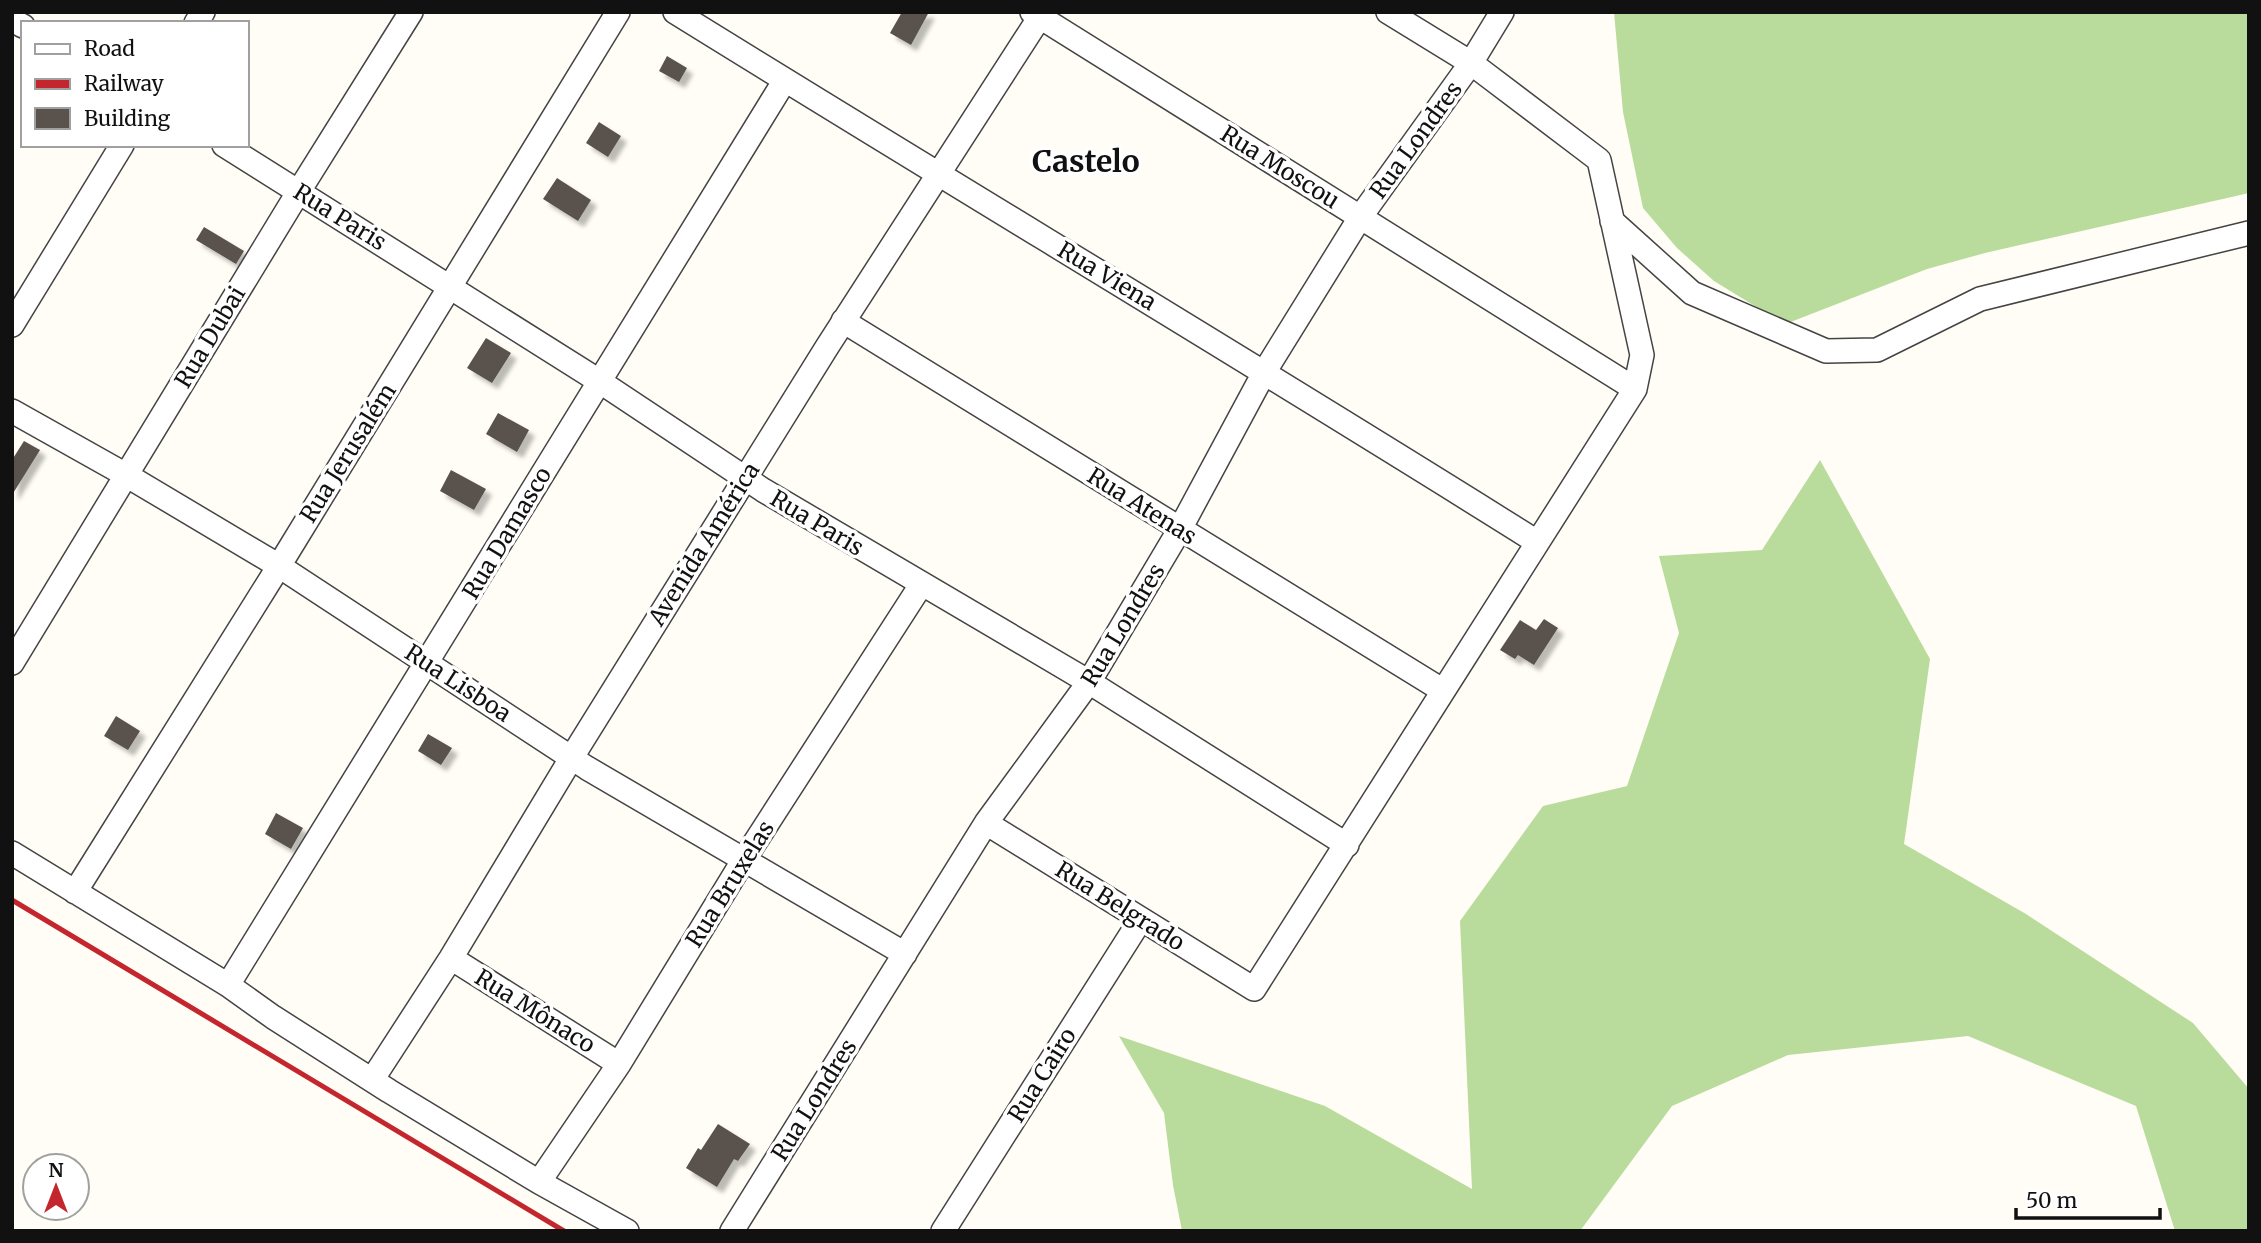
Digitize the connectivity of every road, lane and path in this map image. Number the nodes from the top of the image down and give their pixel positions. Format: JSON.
{"nodes":[{"id":1,"x":411,"y":12,"type":"edge"},
{"id":2,"x":618,"y":12,"type":"edge"},
{"id":3,"x":676,"y":12,"type":"edge"},
{"id":4,"x":1388,"y":12,"type":"edge"},
{"id":5,"x":1502,"y":12,"type":"edge"},
{"id":6,"x":1039,"y":14,"type":"edge"},
{"id":7,"x":1471,"y":63,"type":"junction"},
{"id":8,"x":785,"y":80,"type":"junction"},
{"id":9,"x":120,"y":147,"type":"edge"},
{"id":10,"x":227,"y":147,"type":"edge"},
{"id":11,"x":937,"y":174,"type":"junction"},
{"id":12,"x":299,"y":191,"type":"junction"},
{"id":13,"x":1361,"y":216,"type":"junction"},
{"id":14,"x":1612,"y":221,"type":"junction"},
{"id":15,"x":2249,"y":233,"type":"edge"},
{"id":16,"x":450,"y":287,"type":"junction"},
{"id":17,"x":844,"y":321,"type":"junction"},
{"id":18,"x":12,"y":325,"type":"edge"},
{"id":19,"x":1265,"y":371,"type":"junction"},
{"id":20,"x":599,"y":382,"type":"junction"},
{"id":21,"x":1635,"y":389,"type":"junction"},
{"id":22,"x":12,"y":411,"type":"edge"},
{"id":23,"x":126,"y":475,"type":"junction"},
{"id":24,"x":744,"y":478,"type":"junction"},
{"id":25,"x":1180,"y":529,"type":"junction"},
{"id":26,"x":1537,"y":542,"type":"junction"},
{"id":27,"x":279,"y":566,"type":"junction"},
{"id":28,"x":921,"y":585,"type":"junction"},
{"id":29,"x":12,"y":663,"type":"edge"},
{"id":30,"x":428,"y":663,"type":"junction"},
{"id":31,"x":1089,"y":682,"type":"junction"},
{"id":32,"x":1442,"y":690,"type":"junction"},
{"id":33,"x":572,"y":757,"type":"junction"},
{"id":34,"x":986,"y":823,"type":"junction"},
{"id":35,"x":1347,"y":845,"type":"junction"},
{"id":36,"x":12,"y":853,"type":"edge"},
{"id":37,"x":743,"y":861,"type":"junction"},
{"id":38,"x":75,"y":892,"type":"junction"},
{"id":39,"x":1141,"y":919,"type":"junction"},
{"id":40,"x":905,"y":954,"type":"junction"},
{"id":41,"x":451,"y":958,"type":"junction"},
{"id":42,"x":229,"y":985,"type":"junction"},
{"id":43,"x":619,"y":1064,"type":"junction"},
{"id":44,"x":372,"y":1080,"type":"junction"},
{"id":45,"x":539,"y":1182,"type":"junction"},
{"id":46,"x":627,"y":1231,"type":"edge"},
{"id":47,"x":732,"y":1231,"type":"edge"},
{"id":48,"x":943,"y":1231,"type":"edge"}],
"edges":[{"from":1,"to":12,"type":"street","name":"Rua Dubai"},
{"from":2,"to":16,"type":"street","name":"Rua Jerusalém"},
{"from":3,"to":8,"type":"street","name":"Rua Viena"},
{"from":4,"to":7,"type":"street"},
{"from":5,"to":7,"type":"street","name":"Rua Londres"},
{"from":6,"to":11,"type":"street","name":"Avenida América"},
{"from":6,"to":13,"type":"street","name":"Rua Moscou"},
{"from":7,"to":13,"type":"street","name":"Rua Londres"},
{"from":7,"to":14,"type":"street"},
{"from":8,"to":11,"type":"street","name":"Rua Viena"},
{"from":8,"to":20,"type":"street","name":"Rua Damasco"},
{"from":9,"to":18,"type":"street"},
{"from":10,"to":12,"type":"street","name":"Rua Paris"},
{"from":11,"to":17,"type":"street","name":"Avenida América"},
{"from":11,"to":19,"type":"street","name":"Rua Viena"},
{"from":12,"to":16,"type":"street","name":"Rua Paris"},
{"from":12,"to":23,"type":"street","name":"Rua Dubai"},
{"from":13,"to":19,"type":"street","name":"Rua Londres"},
{"from":13,"to":21,"type":"street","name":"Rua Moscou"},
{"from":14,"to":15,"type":"street"},
{"from":14,"to":21,"type":"street"},
{"from":16,"to":20,"type":"street","name":"Rua Paris"},
{"from":16,"to":27,"type":"street","name":"Rua Jerusalém"},
{"from":17,"to":24,"type":"street","name":"Avenida América"},
{"from":17,"to":25,"type":"street","name":"Rua Atenas"},
{"from":19,"to":25,"type":"street","name":"Rua Londres"},
{"from":19,"to":26,"type":"street","name":"Rua Viena"},
{"from":20,"to":24,"type":"street","name":"Rua Paris"},
{"from":20,"to":30,"type":"street","name":"Rua Damasco"},
{"from":21,"to":26,"type":"street"},
{"from":22,"to":23,"type":"street","name":"Rua Lisboa"},
{"from":23,"to":27,"type":"street","name":"Rua Lisboa"},
{"from":23,"to":29,"type":"street","name":"Rua Dubai"},
{"from":24,"to":28,"type":"street","name":"Rua Paris"},
{"from":24,"to":33,"type":"street","name":"Avenida América"},
{"from":25,"to":31,"type":"street","name":"Rua Londres"},
{"from":25,"to":32,"type":"street","name":"Rua Atenas"},
{"from":26,"to":32,"type":"street"},
{"from":27,"to":30,"type":"street","name":"Rua Lisboa"},
{"from":27,"to":38,"type":"street","name":"Rua Jerusalém"},
{"from":28,"to":31,"type":"street","name":"Rua Paris"},
{"from":28,"to":37,"type":"street","name":"Rua Bruxelas"},
{"from":30,"to":33,"type":"street","name":"Rua Lisboa"},
{"from":30,"to":42,"type":"street","name":"Rua Damasco"},
{"from":31,"to":34,"type":"street","name":"Rua Londres"},
{"from":31,"to":35,"type":"street","name":"Rua Paris"},
{"from":32,"to":35,"type":"street"},
{"from":33,"to":37,"type":"street","name":"Rua Lisboa"},
{"from":33,"to":41,"type":"street","name":"Avenida América"},
{"from":34,"to":39,"type":"street","name":"Rua Belgrado"},
{"from":34,"to":40,"type":"street","name":"Rua Londres"},
{"from":35,"to":39,"type":"street","name":"Rua Belgrado"},
{"from":36,"to":38,"type":"street"},
{"from":37,"to":40,"type":"street","name":"Rua Lisboa"},
{"from":37,"to":43,"type":"street","name":"Rua Bruxelas"},
{"from":38,"to":42,"type":"street"},
{"from":39,"to":48,"type":"street","name":"Rua Cairo"},
{"from":40,"to":47,"type":"street","name":"Rua Londres"},
{"from":41,"to":43,"type":"street","name":"Rua Mônaco"},
{"from":41,"to":44,"type":"street","name":"Avenida América"},
{"from":42,"to":44,"type":"street"},
{"from":43,"to":45,"type":"street","name":"Rua Bruxelas"},
{"from":44,"to":45,"type":"street"},
{"from":45,"to":46,"type":"street"}]}
